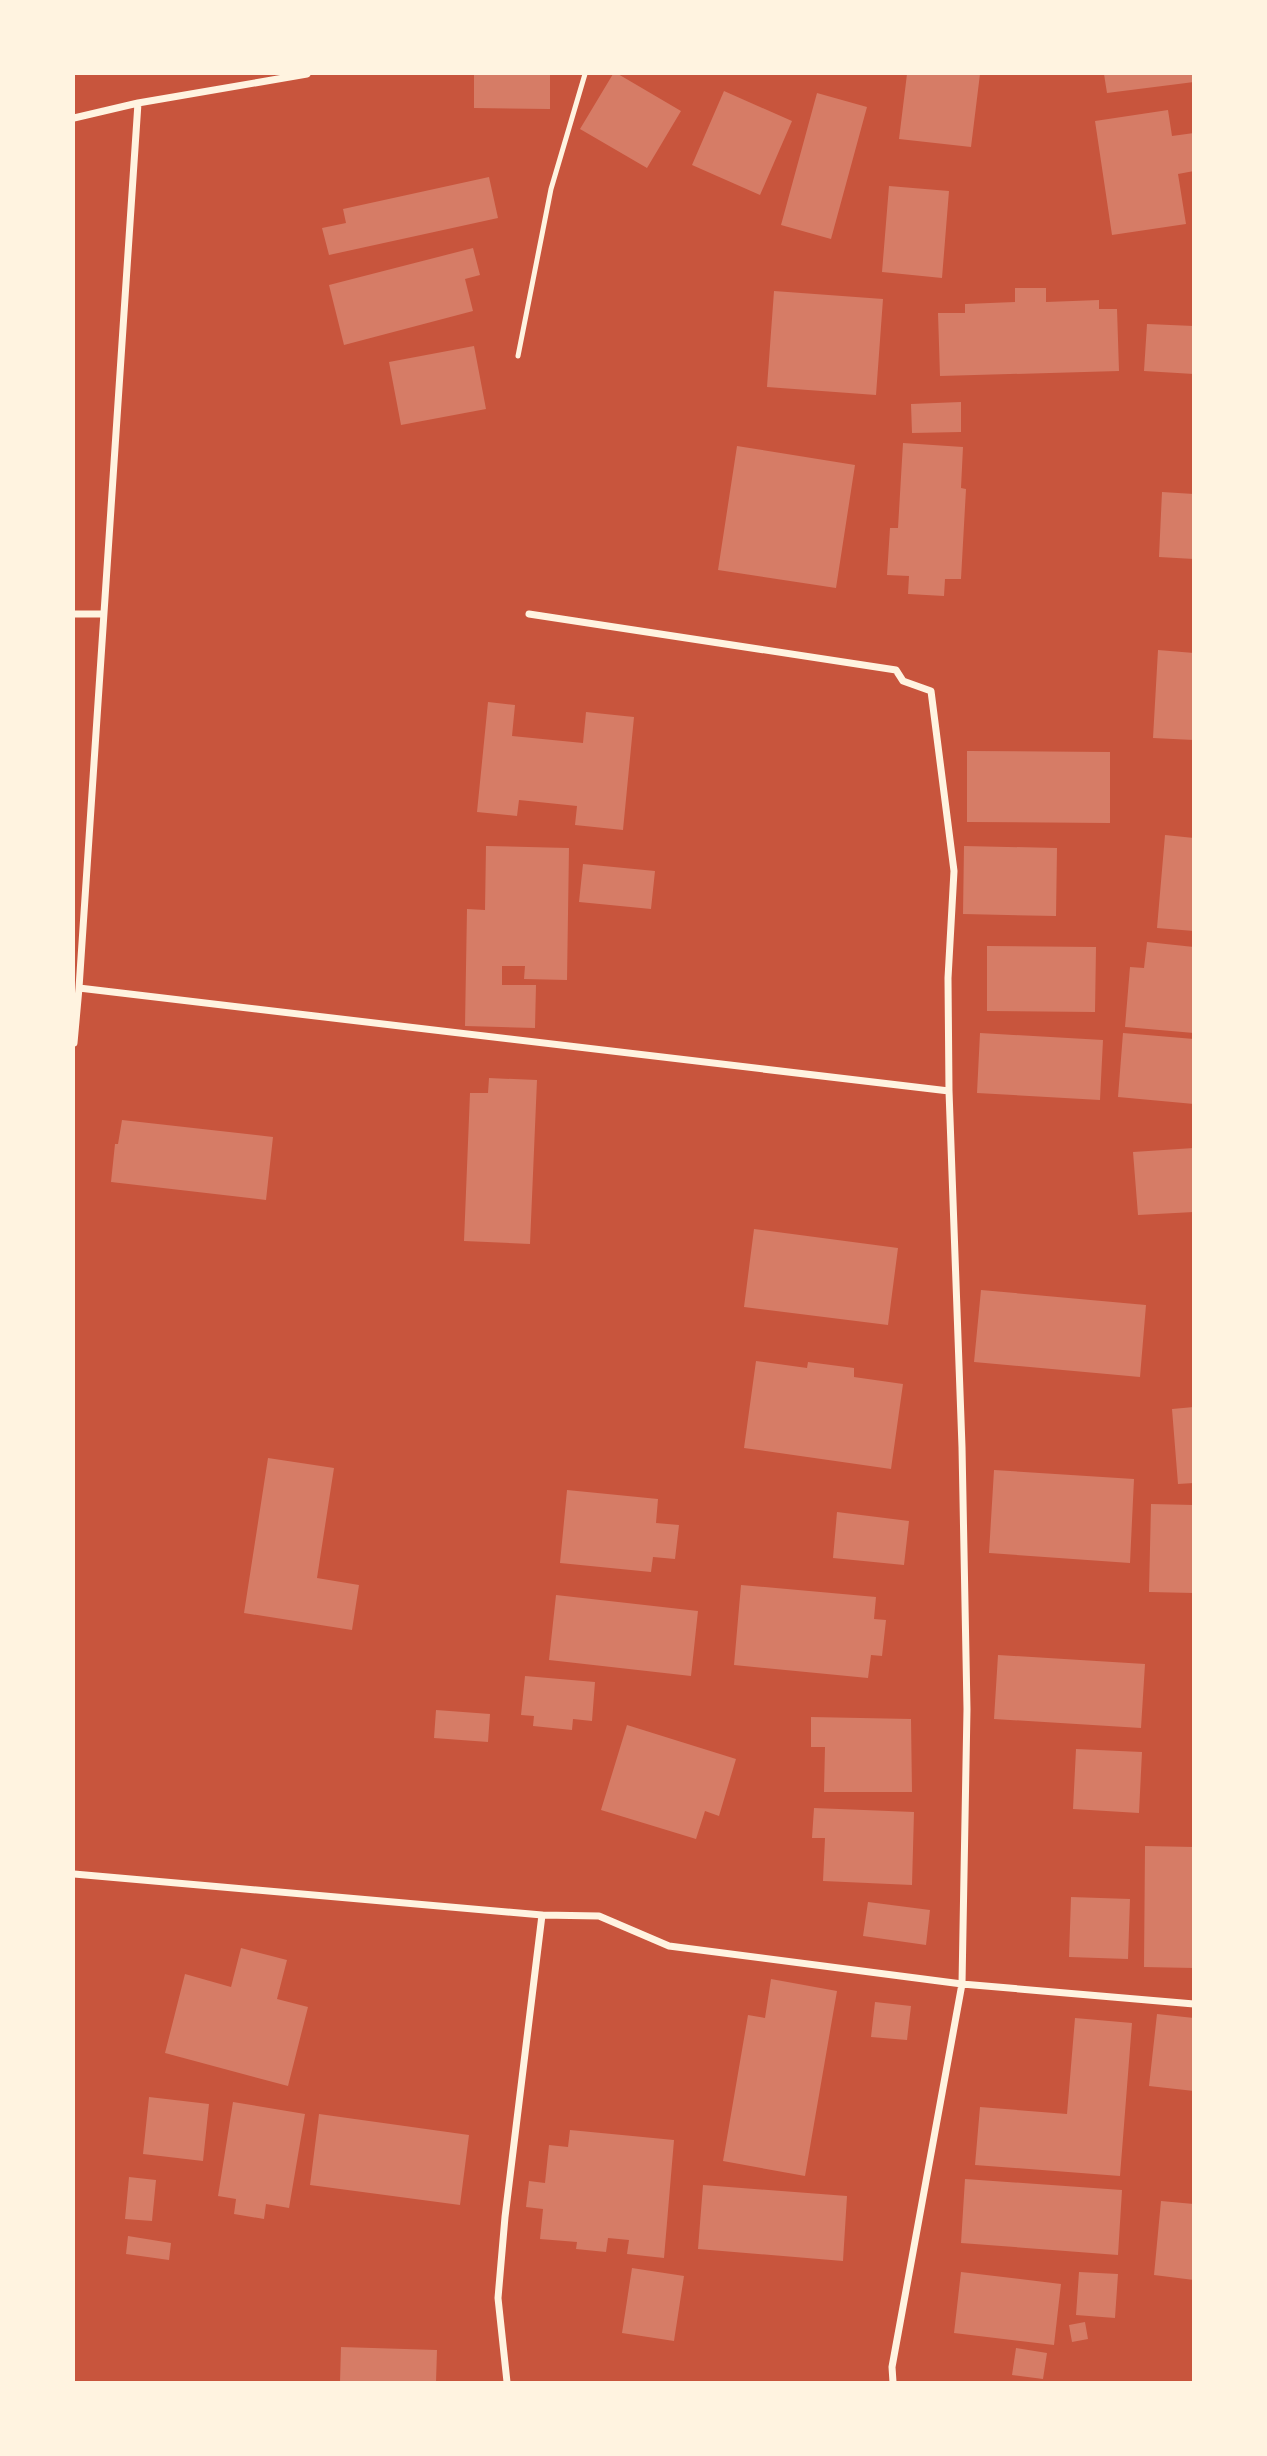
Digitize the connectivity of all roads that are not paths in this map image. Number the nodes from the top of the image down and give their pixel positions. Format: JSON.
{"nodes":[{"id":1,"x":307,"y":74,"type":"edge"},
{"id":2,"x":585,"y":74,"type":"edge"},
{"id":3,"x":138,"y":103,"type":"junction"},
{"id":4,"x":74,"y":118,"type":"edge"},
{"id":5,"x":518,"y":356,"type":"dead end"},
{"id":6,"x":74,"y":614,"type":"edge"},
{"id":7,"x":103,"y":614,"type":"junction"},
{"id":8,"x":529,"y":614,"type":"dead end"},
{"id":9,"x":79,"y":988,"type":"junction"},
{"id":10,"x":74,"y":1018,"type":"edge"},
{"id":11,"x":74,"y":1043,"type":"edge"},
{"id":12,"x":949,"y":1091,"type":"junction"},
{"id":13,"x":74,"y":1874,"type":"edge"},
{"id":14,"x":542,"y":1916,"type":"junction"},
{"id":15,"x":962,"y":1984,"type":"junction"},
{"id":16,"x":1194,"y":2004,"type":"edge"},
{"id":17,"x":507,"y":2382,"type":"edge"},
{"id":18,"x":893,"y":2382,"type":"edge"}],
"edges":[{"from":1,"to":3,"type":"street"},
{"from":2,"to":5,"type":"lane"},
{"from":3,"to":4,"type":"street"},
{"from":3,"to":7,"type":"street"},
{"from":6,"to":7,"type":"street"},
{"from":7,"to":9,"type":"street"},
{"from":8,"to":12,"type":"street"},
{"from":9,"to":10,"type":"street"},
{"from":9,"to":12,"type":"street"},
{"from":10,"to":11,"type":"street"},
{"from":12,"to":15,"type":"street"},
{"from":13,"to":14,"type":"street"},
{"from":14,"to":15,"type":"street"},
{"from":14,"to":17,"type":"street"},
{"from":15,"to":16,"type":"street"},
{"from":15,"to":18,"type":"street"}]}
